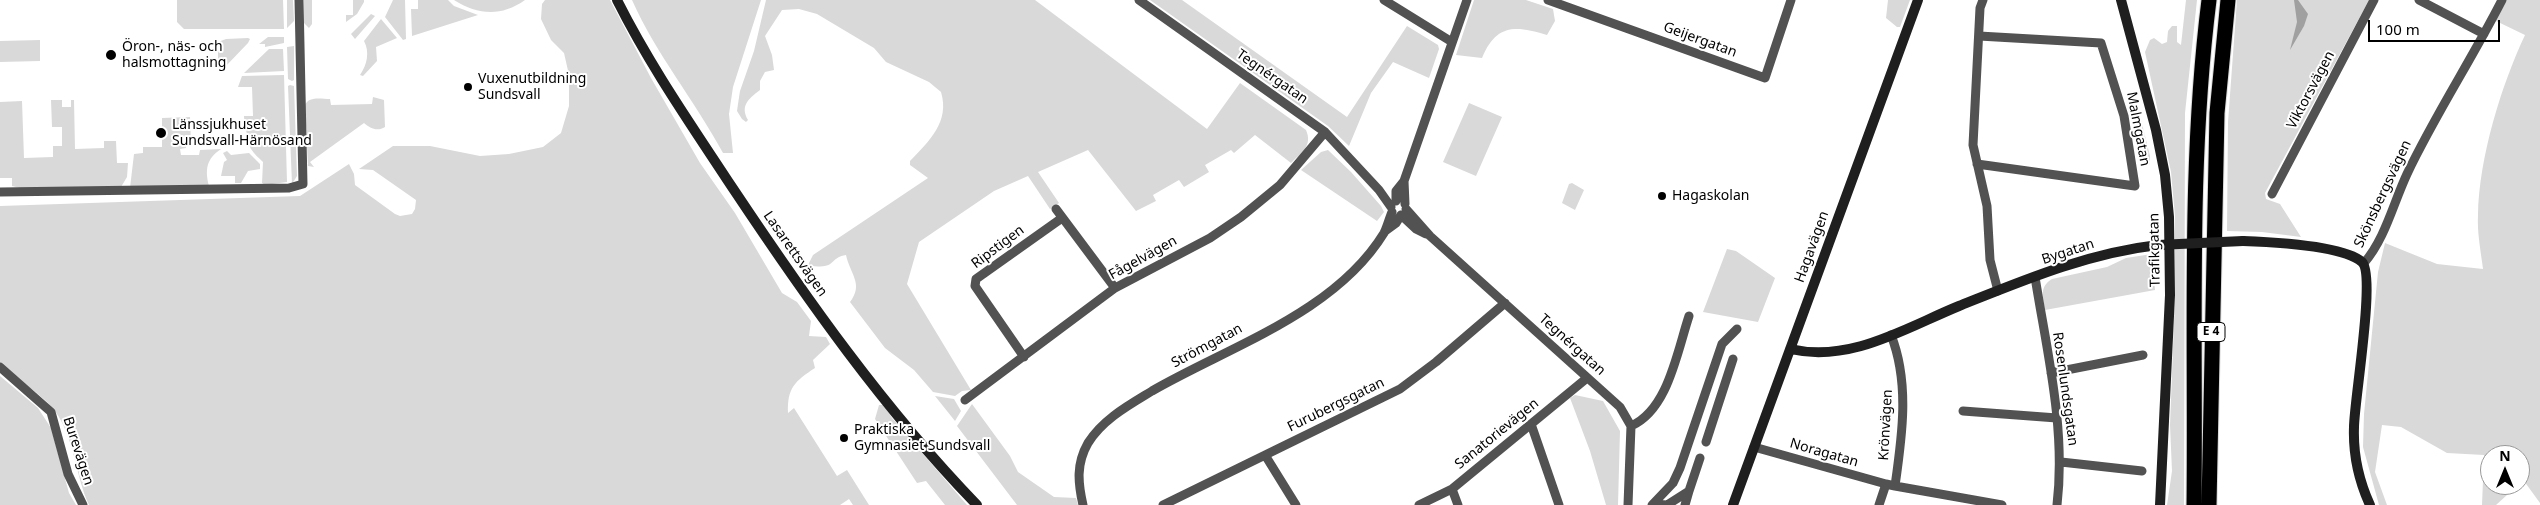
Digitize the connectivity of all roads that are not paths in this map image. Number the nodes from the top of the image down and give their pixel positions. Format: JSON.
{"nodes":[{"id":1,"x":299,"y":0,"type":"edge"},
{"id":2,"x":617,"y":0,"type":"edge"},
{"id":3,"x":1139,"y":0,"type":"edge"},
{"id":4,"x":1384,"y":0,"type":"edge"},
{"id":5,"x":1467,"y":0,"type":"edge"},
{"id":6,"x":1548,"y":0,"type":"edge"},
{"id":7,"x":1791,"y":0,"type":"edge"},
{"id":8,"x":1918,"y":0,"type":"edge"},
{"id":9,"x":1983,"y":0,"type":"edge"},
{"id":10,"x":2121,"y":0,"type":"edge"},
{"id":11,"x":2209,"y":0,"type":"edge"},
{"id":12,"x":2228,"y":0,"type":"edge"},
{"id":13,"x":2374,"y":0,"type":"edge"},
{"id":14,"x":2419,"y":0,"type":"edge"},
{"id":15,"x":2502,"y":0,"type":"edge"},
{"id":16,"x":2484,"y":34,"type":"junction"},
{"id":17,"x":1979,"y":36,"type":"junction"},
{"id":18,"x":1452,"y":42,"type":"junction"},
{"id":19,"x":1325,"y":132,"type":"junction"},
{"id":20,"x":1977,"y":164,"type":"junction"},
{"id":21,"x":1404,"y":181,"type":"junction"},
{"id":22,"x":0,"y":192,"type":"edge"},
{"id":23,"x":2272,"y":194,"type":"dead end"},
{"id":24,"x":1393,"y":206,"type":"junction"},
{"id":25,"x":1056,"y":209,"type":"dead end"},
{"id":26,"x":1404,"y":209,"type":"junction"},
{"id":27,"x":1062,"y":218,"type":"junction"},
{"id":28,"x":1385,"y":231,"type":"junction"},
{"id":29,"x":2364,"y":263,"type":"junction"},
{"id":30,"x":2035,"y":277,"type":"junction"},
{"id":31,"x":1115,"y":288,"type":"junction"},
{"id":32,"x":1998,"y":291,"type":"junction"},
{"id":33,"x":1505,"y":303,"type":"junction"},
{"id":34,"x":1689,"y":316,"type":"dead end"},
{"id":35,"x":1737,"y":329,"type":"dead end"},
{"id":36,"x":1892,"y":336,"type":"junction"},
{"id":37,"x":1790,"y":349,"type":"junction"},
{"id":38,"x":2143,"y":355,"type":"dead end"},
{"id":39,"x":1024,"y":357,"type":"junction"},
{"id":40,"x":1733,"y":359,"type":"dead end"},
{"id":41,"x":0,"y":367,"type":"edge"},
{"id":42,"x":2051,"y":373,"type":"junction"},
{"id":43,"x":1587,"y":378,"type":"junction"},
{"id":44,"x":965,"y":400,"type":"dead end"},
{"id":45,"x":1963,"y":411,"type":"dead end"},
{"id":46,"x":2057,"y":418,"type":"junction"},
{"id":47,"x":1531,"y":424,"type":"junction"},
{"id":48,"x":1631,"y":426,"type":"junction"},
{"id":49,"x":1706,"y":442,"type":"dead end"},
{"id":50,"x":1754,"y":447,"type":"junction"},
{"id":51,"x":1265,"y":455,"type":"junction"},
{"id":52,"x":1700,"y":458,"type":"dead end"},
{"id":53,"x":2061,"y":462,"type":"junction"},
{"id":54,"x":2142,"y":471,"type":"dead end"},
{"id":55,"x":1890,"y":485,"type":"junction"},
{"id":56,"x":1452,"y":488,"type":"junction"},
{"id":57,"x":1689,"y":492,"type":"junction"},
{"id":58,"x":83,"y":505,"type":"edge"},
{"id":59,"x":977,"y":505,"type":"edge"},
{"id":60,"x":1083,"y":505,"type":"edge"},
{"id":61,"x":1163,"y":505,"type":"edge"},
{"id":62,"x":1296,"y":505,"type":"edge"},
{"id":63,"x":1419,"y":505,"type":"edge"},
{"id":64,"x":1458,"y":505,"type":"edge"},
{"id":65,"x":1559,"y":505,"type":"edge"},
{"id":66,"x":1628,"y":505,"type":"edge"},
{"id":67,"x":1652,"y":505,"type":"edge"},
{"id":68,"x":1684,"y":505,"type":"edge"},
{"id":69,"x":1733,"y":505,"type":"edge"},
{"id":70,"x":1879,"y":505,"type":"edge"},
{"id":71,"x":2002,"y":505,"type":"edge"},
{"id":72,"x":2057,"y":505,"type":"edge"},
{"id":73,"x":2160,"y":505,"type":"edge"},
{"id":74,"x":2194,"y":505,"type":"edge"},
{"id":75,"x":2208,"y":505,"type":"edge"},
{"id":76,"x":2370,"y":505,"type":"edge"}],
"edges":[{"from":1,"to":22,"type":"street"},
{"from":2,"to":59,"type":"street","name":"Lasarettsvägen"},
{"from":3,"to":19,"type":"street","name":"Tegnérgatan"},
{"from":4,"to":18,"type":"street"},
{"from":5,"to":18,"type":"street","name":"Strömgatan"},
{"from":6,"to":7,"type":"street","name":"Geijergatan"},
{"from":8,"to":37,"type":"street","name":"Hagavägen"},
{"from":9,"to":17,"type":"street"},
{"from":10,"to":73,"type":"street","name":"Trafikgatan"},
{"from":11,"to":74,"type":"highway","number":"E 4"},
{"from":12,"to":75,"type":"highway","number":"E 4"},
{"from":13,"to":23,"type":"street","name":"Viktorsvägen"},
{"from":14,"to":16,"type":"street"},
{"from":15,"to":16,"type":"street","name":"Skönsbergsvägen"},
{"from":16,"to":29,"type":"street","name":"Skönsbergsvägen"},
{"from":17,"to":20,"type":"street"},
{"from":17,"to":20,"type":"street","name":"Malmgatan"},
{"from":18,"to":21,"type":"street","name":"Strömgatan"},
{"from":19,"to":24,"type":"street","name":"Tegnérgatan"},
{"from":19,"to":31,"type":"street","name":"Fågelvägen"},
{"from":20,"to":32,"type":"street"},
{"from":21,"to":24,"type":"street","name":"Strömgatan"},
{"from":21,"to":26,"type":"street","name":"Strömgatan"},
{"from":24,"to":26,"type":"street"},
{"from":24,"to":26,"type":"street"},
{"from":24,"to":28,"type":"street","name":"Strömgatan"},
{"from":25,"to":27,"type":"street"},
{"from":26,"to":28,"type":"street","name":"Strömgatan"},
{"from":26,"to":33,"type":"street","name":"Tegnérgatan"},
{"from":27,"to":31,"type":"street"},
{"from":27,"to":39,"type":"street","name":"Ripstigen"},
{"from":28,"to":60,"type":"street","name":"Strömgatan"},
{"from":29,"to":30,"type":"street","name":"Bygatan","bridge":true},
{"from":29,"to":76,"type":"street","name":"Skönsbergsvägen"},
{"from":30,"to":32,"type":"street","name":"Bygatan"},
{"from":30,"to":42,"type":"street","name":"Rosenlundsgatan"},
{"from":31,"to":39,"type":"street","name":"Fågelvägen"},
{"from":32,"to":36,"type":"street","name":"Bygatan"},
{"from":33,"to":43,"type":"street","name":"Tegnérgatan"},
{"from":33,"to":51,"type":"street","name":"Furubergsgatan"},
{"from":34,"to":48,"type":"street"},
{"from":35,"to":67,"type":"street"},
{"from":36,"to":37,"type":"street","name":"Bygatan"},
{"from":36,"to":55,"type":"street","name":"Krönvägen"},
{"from":37,"to":50,"type":"street","name":"Hagavägen"},
{"from":38,"to":42,"type":"street"},
{"from":39,"to":44,"type":"street","name":"Fågelvägen"},
{"from":40,"to":49,"type":"street"},
{"from":41,"to":58,"type":"street","name":"Burevägen"},
{"from":42,"to":46,"type":"street","name":"Rosenlundsgatan"},
{"from":43,"to":47,"type":"street","name":"Sanatorievägen"},
{"from":43,"to":48,"type":"street","name":"Tegnérgatan"},
{"from":45,"to":46,"type":"street"},
{"from":46,"to":53,"type":"street","name":"Rosenlundsgatan"},
{"from":47,"to":56,"type":"street","name":"Sanatorievägen"},
{"from":47,"to":65,"type":"street"},
{"from":48,"to":66,"type":"street"},
{"from":50,"to":55,"type":"street","name":"Noragatan"},
{"from":50,"to":69,"type":"street","name":"Hagavägen"},
{"from":51,"to":61,"type":"street","name":"Furubergsgatan"},
{"from":51,"to":62,"type":"street"},
{"from":52,"to":57,"type":"street"},
{"from":53,"to":54,"type":"street"},
{"from":53,"to":72,"type":"street","name":"Rosenlundsgatan"},
{"from":55,"to":70,"type":"street","name":"Krönvägen"},
{"from":55,"to":71,"type":"street","name":"Noragatan"},
{"from":56,"to":63,"type":"street","name":"Sanatorievägen"},
{"from":56,"to":64,"type":"street"},
{"from":57,"to":67,"type":"street"},
{"from":57,"to":68,"type":"street"}]}
